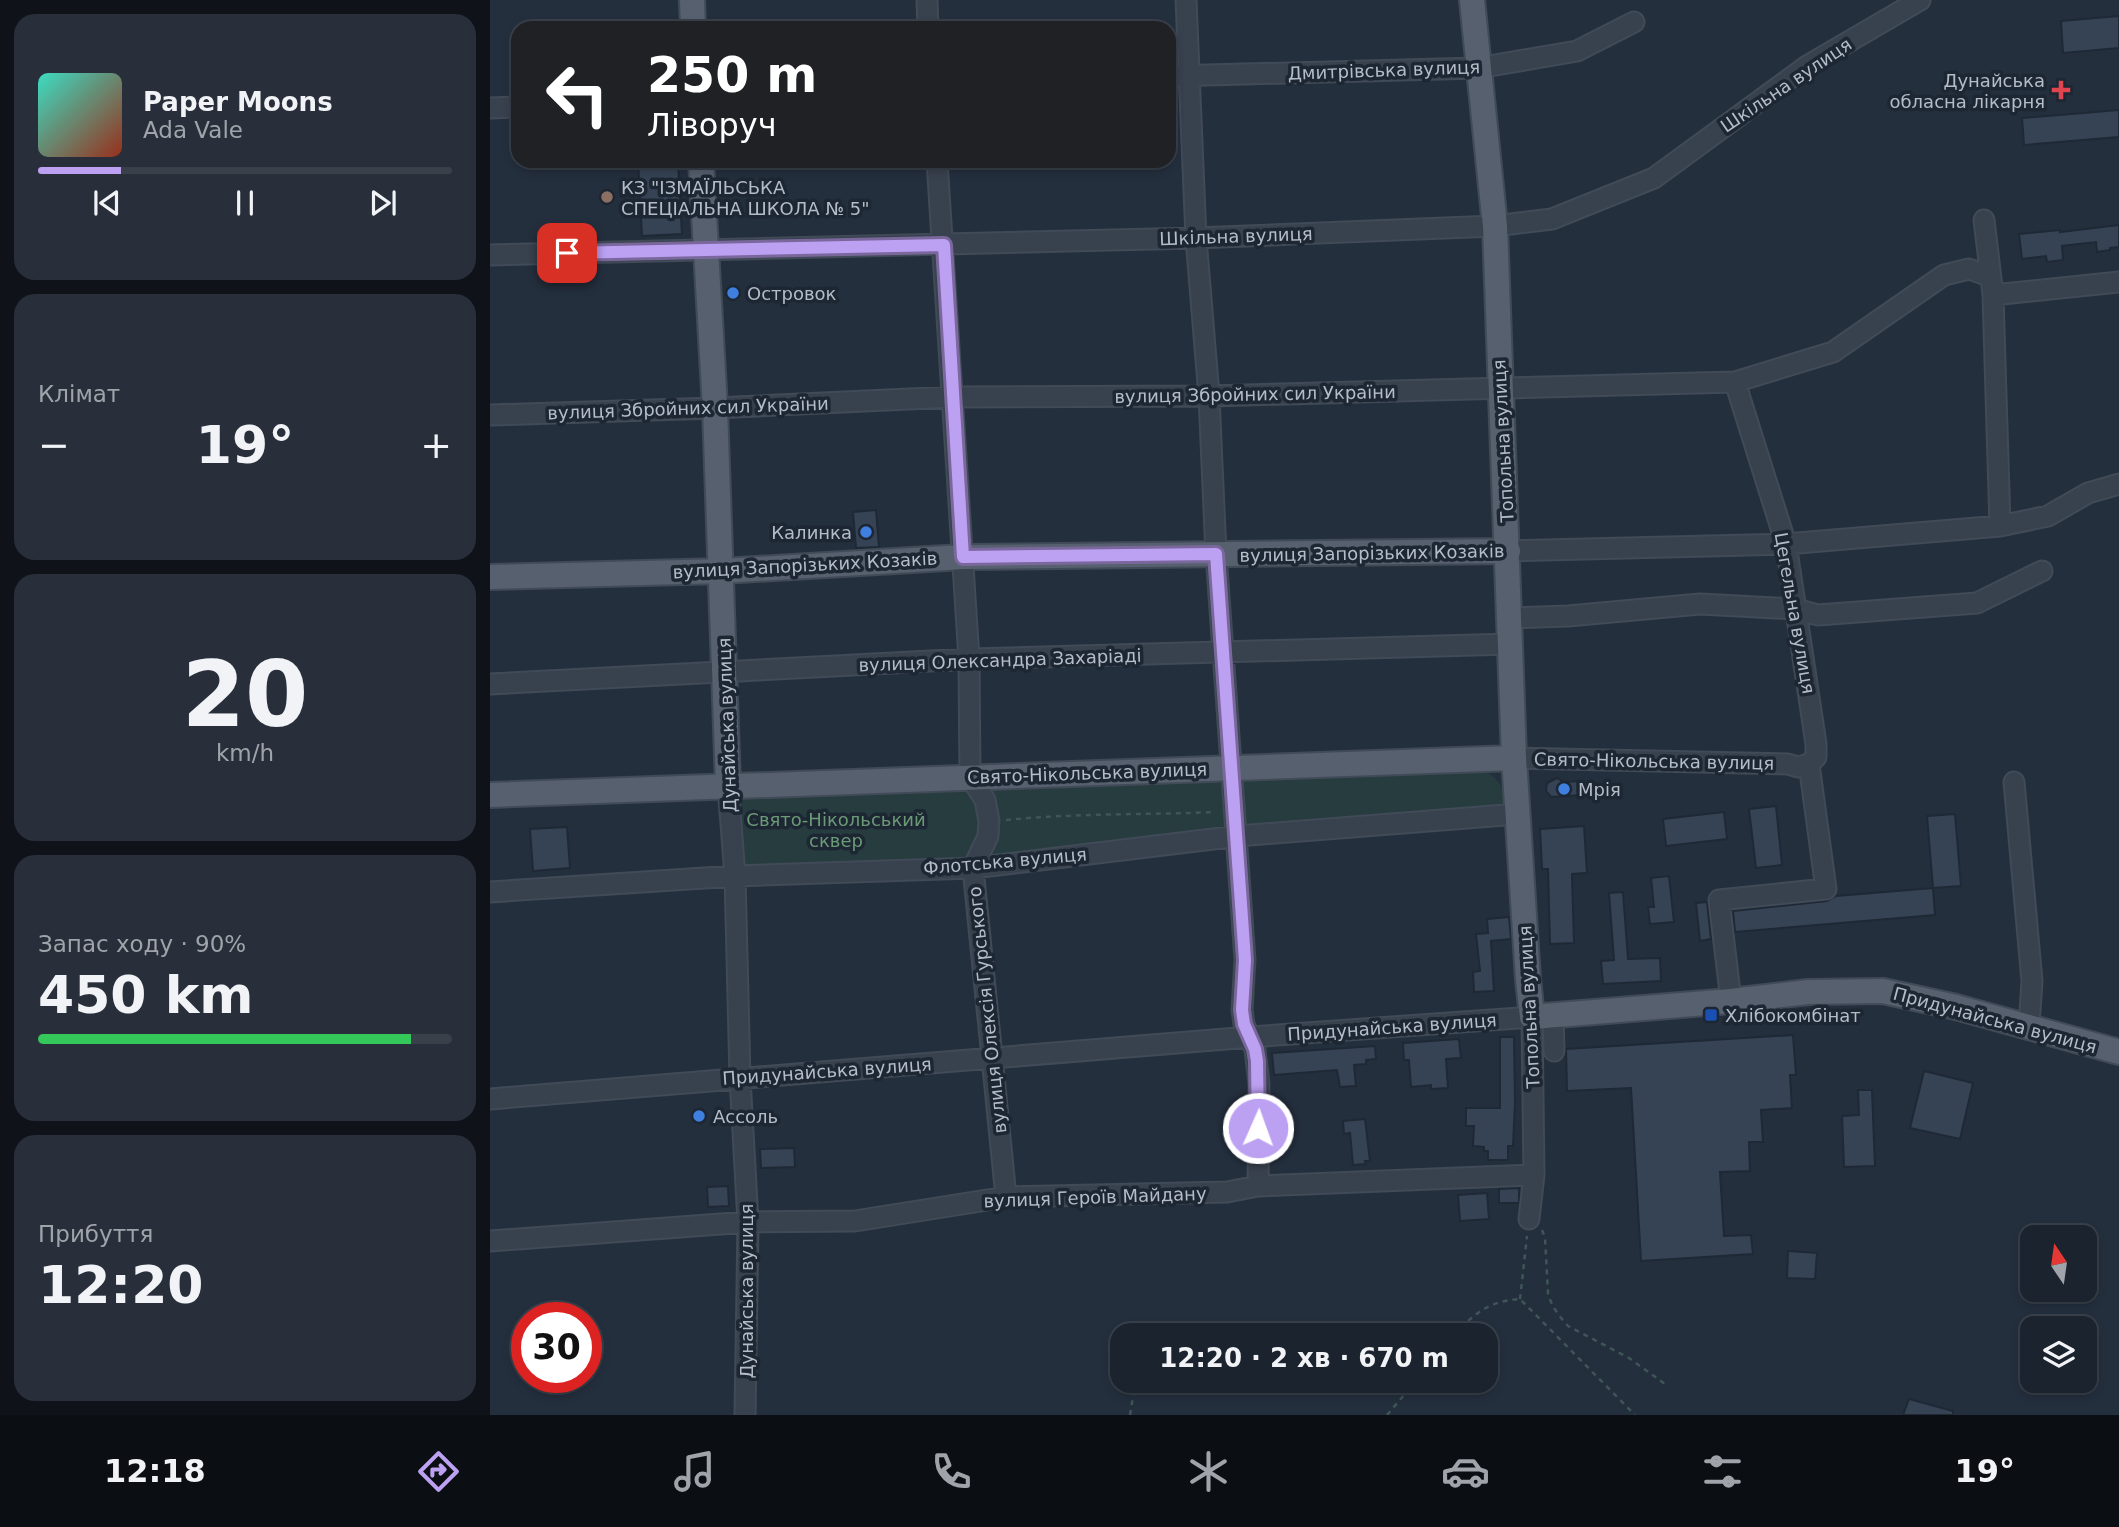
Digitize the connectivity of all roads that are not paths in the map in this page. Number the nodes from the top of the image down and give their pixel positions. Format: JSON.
{"nodes":[{"id":1,"x":692,"y":0,"type":"edge"},
{"id":2,"x":927,"y":0,"type":"edge"},
{"id":3,"x":1186,"y":0,"type":"edge"},
{"id":4,"x":1472,"y":0,"type":"edge"},
{"id":5,"x":1920,"y":0,"type":"edge"},
{"id":6,"x":694,"y":21,"type":"edge"},
{"id":7,"x":928,"y":21,"type":"edge"},
{"id":8,"x":1634,"y":22,"type":"dead end"},
{"id":9,"x":1478,"y":68,"type":"junction"},
{"id":10,"x":1191,"y":75,"type":"junction"},
{"id":11,"x":1176,"y":76,"type":"edge"},
{"id":12,"x":511,"y":107,"type":"edge"},
{"id":13,"x":490,"y":108,"type":"edge"},
{"id":14,"x":701,"y":168,"type":"edge"},
{"id":15,"x":938,"y":168,"type":"edge"},
{"id":16,"x":1984,"y":220,"type":"dead end"},
{"id":17,"x":1495,"y":226,"type":"junction"},
{"id":18,"x":1196,"y":239,"type":"junction"},
{"id":19,"x":944,"y":245,"type":"junction"},
{"id":20,"x":706,"y":248,"type":"junction"},
{"id":21,"x":490,"y":255,"type":"edge"},
{"id":22,"x":2119,"y":282,"type":"edge"},
{"id":23,"x":1991,"y":286,"type":"junction"},
{"id":24,"x":1735,"y":382,"type":"junction"},
{"id":25,"x":1500,"y":389,"type":"junction"},
{"id":26,"x":1209,"y":396,"type":"junction"},
{"id":27,"x":952,"y":397,"type":"junction"},
{"id":28,"x":715,"y":408,"type":"junction"},
{"id":29,"x":490,"y":415,"type":"edge"},
{"id":30,"x":2119,"y":484,"type":"edge"},
{"id":31,"x":2000,"y":526,"type":"junction"},
{"id":32,"x":1786,"y":544,"type":"junction"},
{"id":33,"x":1508,"y":551,"type":"junction"},
{"id":34,"x":1216,"y":554,"type":"junction"},
{"id":35,"x":963,"y":557,"type":"junction"},
{"id":36,"x":722,"y":570,"type":"junction"},
{"id":37,"x":2042,"y":571,"type":"dead end"},
{"id":38,"x":490,"y":577,"type":"edge"},
{"id":39,"x":1796,"y":608,"type":"junction"},
{"id":40,"x":1510,"y":618,"type":"junction"},
{"id":41,"x":1511,"y":644,"type":"junction"},
{"id":42,"x":1223,"y":653,"type":"junction"},
{"id":43,"x":969,"y":659,"type":"junction"},
{"id":44,"x":726,"y":672,"type":"junction"},
{"id":45,"x":490,"y":684,"type":"edge"},
{"id":46,"x":1514,"y":758,"type":"junction"},
{"id":47,"x":1810,"y":765,"type":"junction"},
{"id":48,"x":1232,"y":769,"type":"junction"},
{"id":49,"x":970,"y":777,"type":"junction"},
{"id":50,"x":2014,"y":782,"type":"dead end"},
{"id":51,"x":728,"y":785,"type":"junction"},
{"id":52,"x":490,"y":795,"type":"edge"},
{"id":53,"x":1518,"y":814,"type":"junction"},
{"id":54,"x":1238,"y":836,"type":"junction"},
{"id":55,"x":973,"y":867,"type":"junction"},
{"id":56,"x":734,"y":876,"type":"junction"},
{"id":57,"x":490,"y":892,"type":"edge"},
{"id":58,"x":1731,"y":1001,"type":"junction"},
{"id":59,"x":1543,"y":1017,"type":"junction"},
{"id":60,"x":2027,"y":1027,"type":"junction"},
{"id":61,"x":1250,"y":1037,"type":"junction"},
{"id":62,"x":1554,"y":1051,"type":"dead end"},
{"id":63,"x":2119,"y":1052,"type":"edge"},
{"id":64,"x":993,"y":1058,"type":"junction"},
{"id":65,"x":740,"y":1077,"type":"junction"},
{"id":66,"x":490,"y":1099,"type":"edge"},
{"id":67,"x":1534,"y":1175,"type":"junction"},
{"id":68,"x":1258,"y":1186,"type":"junction"},
{"id":69,"x":1006,"y":1197,"type":"junction"},
{"id":70,"x":1530,"y":1213,"type":"road end"},
{"id":71,"x":748,"y":1222,"type":"junction"},
{"id":72,"x":490,"y":1241,"type":"edge"},
{"id":73,"x":745,"y":1415,"type":"edge"}],
"edges":[{"from":1,"to":6,"type":"main road"},
{"from":2,"to":7,"type":"street"},
{"from":3,"to":10,"type":"street"},
{"from":4,"to":9,"type":"main road","name":"Топольна вулиця"},
{"from":5,"to":17,"type":"street","name":"Шкільна вулиця"},
{"from":8,"to":9,"type":"street","name":"Дмитрівська вулиця"},
{"from":9,"to":10,"type":"street","name":"Дмитрівська вулиця"},
{"from":9,"to":17,"type":"main road","name":"Топольна вулиця"},
{"from":10,"to":11,"type":"street","name":"Дмитрівська вулиця"},
{"from":10,"to":18,"type":"street"},
{"from":12,"to":13,"type":"street"},
{"from":14,"to":20,"type":"main road","name":"Дунайська вулиця"},
{"from":15,"to":19,"type":"street"},
{"from":16,"to":23,"type":"street"},
{"from":17,"to":18,"type":"street","name":"Шкільна вулиця"},
{"from":17,"to":25,"type":"main road","name":"Топольна вулиця"},
{"from":18,"to":19,"type":"street","name":"Шкільна вулиця"},
{"from":18,"to":26,"type":"street"},
{"from":19,"to":20,"type":"street","name":"Шкільна вулиця"},
{"from":19,"to":27,"type":"street"},
{"from":20,"to":21,"type":"street","name":"Шкільна вулиця"},
{"from":20,"to":28,"type":"main road","name":"Дунайська вулиця"},
{"from":22,"to":23,"type":"street","name":"вулиця Збройних сил України"},
{"from":23,"to":24,"type":"street","name":"вулиця Збройних сил України"},
{"from":23,"to":31,"type":"street"},
{"from":24,"to":25,"type":"street","name":"вулиця Збройних сил України"},
{"from":24,"to":32,"type":"street","name":"Цегельна вулиця"},
{"from":25,"to":26,"type":"street","name":"вулиця Збройних сил України"},
{"from":25,"to":33,"type":"main road","name":"Топольна вулиця"},
{"from":26,"to":27,"type":"street","name":"вулиця Збройних сил України"},
{"from":26,"to":34,"type":"street"},
{"from":27,"to":28,"type":"street","name":"вулиця Збройних сил України"},
{"from":27,"to":35,"type":"street"},
{"from":28,"to":29,"type":"street","name":"вулиця Збройних сил України"},
{"from":28,"to":36,"type":"main road","name":"Дунайська вулиця"},
{"from":30,"to":31,"type":"street","name":"вулиця Запорізьких Козаків"},
{"from":31,"to":32,"type":"street","name":"вулиця Запорізьких Козаків"},
{"from":32,"to":33,"type":"street","name":"вулиця Запорізьких Козаків"},
{"from":32,"to":39,"type":"street","name":"Цегельна вулиця"},
{"from":33,"to":34,"type":"main road","name":"вулиця Запорізьких Козаків"},
{"from":33,"to":40,"type":"main road","name":"Топольна вулиця"},
{"from":34,"to":35,"type":"main road","name":"вулиця Запорізьких Козаків"},
{"from":34,"to":42,"type":"street"},
{"from":35,"to":36,"type":"main road","name":"вулиця Запорізьких Козаків"},
{"from":35,"to":43,"type":"street"},
{"from":36,"to":38,"type":"main road","name":"вулиця Запорізьких Козаків"},
{"from":36,"to":44,"type":"main road","name":"Дунайська вулиця"},
{"from":37,"to":39,"type":"street"},
{"from":39,"to":40,"type":"street"},
{"from":39,"to":47,"type":"street","name":"Цегельна вулиця"},
{"from":40,"to":41,"type":"main road","name":"Топольна вулиця"},
{"from":41,"to":42,"type":"street","name":"вулиця Олександра Захаріаді"},
{"from":41,"to":46,"type":"main road","name":"Топольна вулиця"},
{"from":42,"to":43,"type":"street","name":"вулиця Олександра Захаріаді"},
{"from":42,"to":48,"type":"street"},
{"from":43,"to":44,"type":"street","name":"вулиця Олександра Захаріаді"},
{"from":43,"to":49,"type":"street"},
{"from":44,"to":45,"type":"street","name":"вулиця Олександра Захаріаді"},
{"from":44,"to":51,"type":"main road","name":"Дунайська вулиця"},
{"from":46,"to":47,"type":"street","name":"Свято-Нікольська вулиця"},
{"from":46,"to":48,"type":"main road","name":"Свято-Нікольська вулиця"},
{"from":46,"to":53,"type":"main road","name":"Топольна вулиця"},
{"from":47,"to":58,"type":"street","name":"Цегельна вулиця"},
{"from":48,"to":49,"type":"main road","name":"Свято-Нікольська вулиця"},
{"from":48,"to":54,"type":"street"},
{"from":49,"to":51,"type":"main road","name":"Свято-Нікольська вулиця"},
{"from":49,"to":55,"type":"street","name":"вулиця Олексія Гурського"},
{"from":50,"to":60,"type":"street"},
{"from":51,"to":52,"type":"main road","name":"Свято-Нікольська вулиця"},
{"from":51,"to":56,"type":"street","name":"Дунайська вулиця"},
{"from":53,"to":54,"type":"street","name":"Флотська вулиця"},
{"from":53,"to":59,"type":"main road","name":"Топольна вулиця"},
{"from":54,"to":55,"type":"street","name":"Флотська вулиця"},
{"from":54,"to":61,"type":"street"},
{"from":55,"to":56,"type":"street","name":"Флотська вулиця"},
{"from":55,"to":64,"type":"street","name":"вулиця Олексія Гурського"},
{"from":56,"to":57,"type":"street","name":"Флотська вулиця"},
{"from":56,"to":65,"type":"street","name":"Дунайська вулиця"},
{"from":58,"to":59,"type":"main road","name":"Придунайська вулиця"},
{"from":58,"to":60,"type":"main road","name":"Придунайська вулиця"},
{"from":59,"to":61,"type":"street","name":"Придунайська вулиця"},
{"from":59,"to":62,"type":"street"},
{"from":59,"to":67,"type":"street","name":"Топольна вулиця"},
{"from":60,"to":63,"type":"main road","name":"Придунайська вулиця"},
{"from":61,"to":64,"type":"street","name":"Придунайська вулиця"},
{"from":61,"to":68,"type":"street"},
{"from":64,"to":65,"type":"street","name":"Придунайська вулиця"},
{"from":64,"to":69,"type":"street","name":"вулиця Олексія Гурського"},
{"from":65,"to":66,"type":"street","name":"Придунайська вулиця"},
{"from":65,"to":71,"type":"street","name":"Дунайська вулиця"},
{"from":67,"to":68,"type":"street","name":"вулиця Героїв Майдану"},
{"from":67,"to":70,"type":"street","name":"Топольна вулиця"},
{"from":68,"to":69,"type":"street","name":"вулиця Героїв Майдану"},
{"from":69,"to":71,"type":"street","name":"вулиця Героїв Майдану"},
{"from":71,"to":72,"type":"street","name":"вулиця Героїв Майдану"},
{"from":71,"to":73,"type":"street","name":"Дунайська вулиця"}]}
